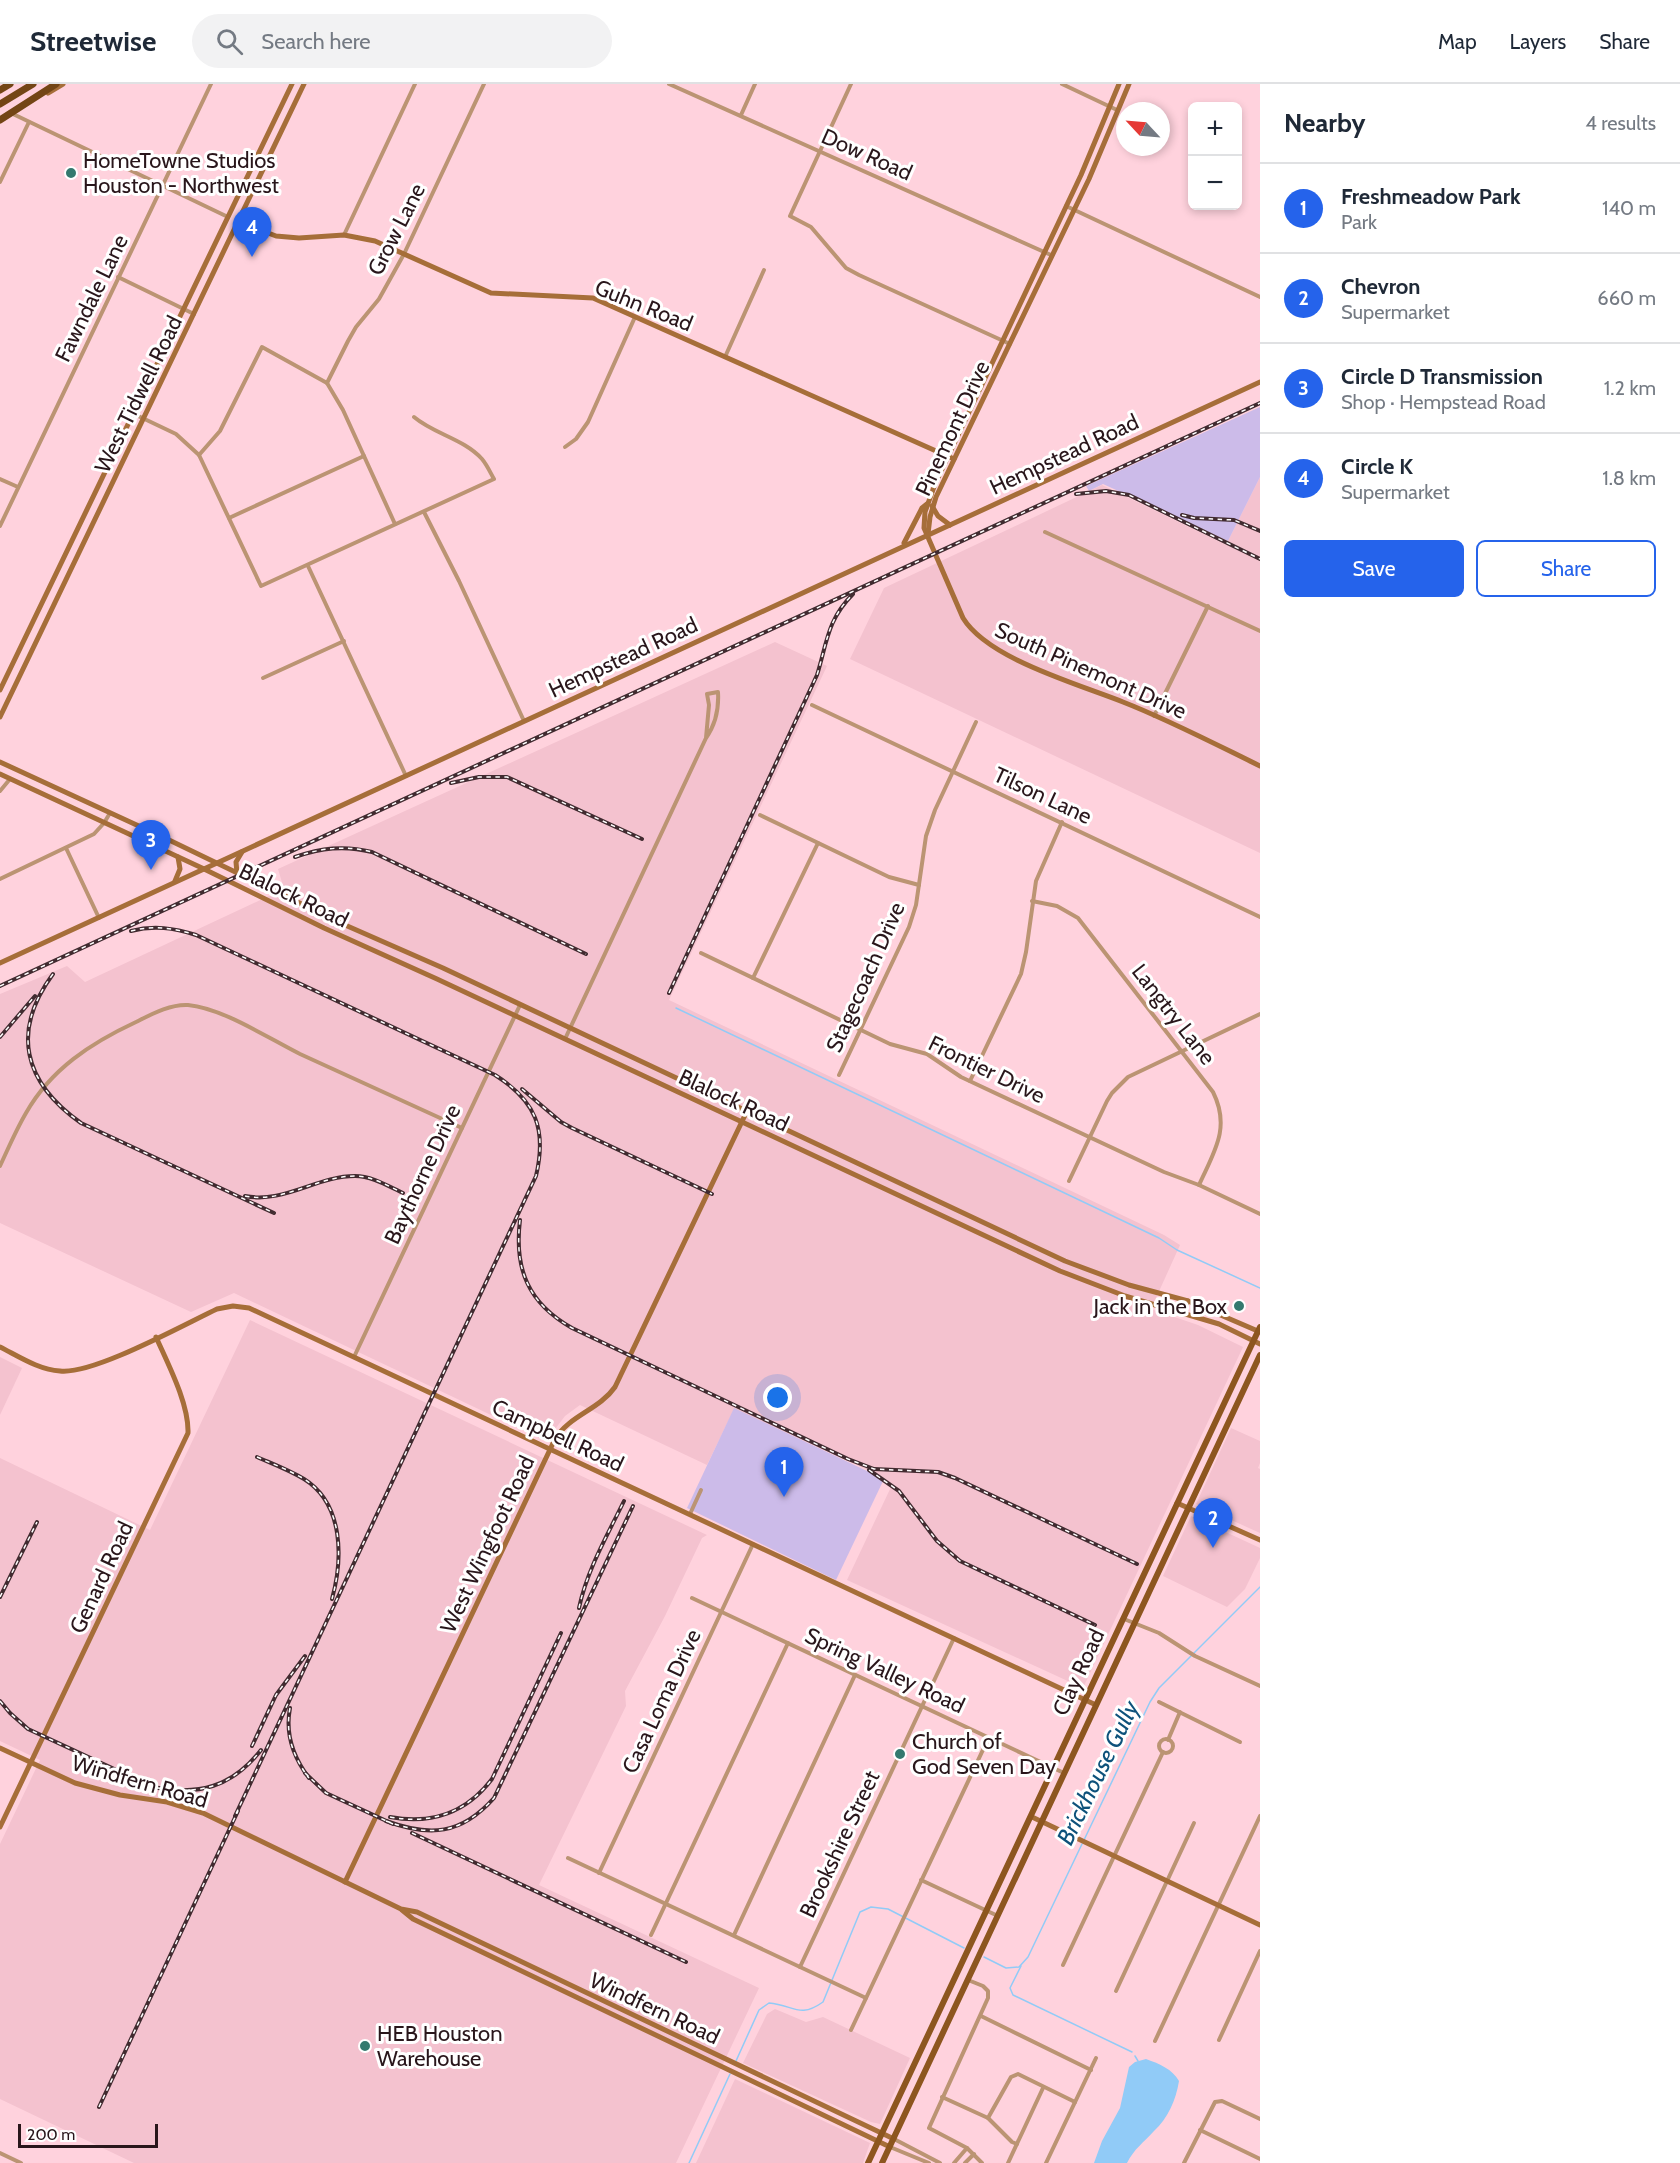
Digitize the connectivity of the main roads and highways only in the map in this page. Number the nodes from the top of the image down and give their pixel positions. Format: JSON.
{"nodes":[{"id":1,"x":10,"y":84,"type":"edge"},
{"id":2,"x":33,"y":84,"type":"edge"},
{"id":3,"x":56,"y":84,"type":"edge"},
{"id":4,"x":63,"y":84,"type":"edge"},
{"id":5,"x":292,"y":84,"type":"edge"},
{"id":6,"x":304,"y":84,"type":"edge"},
{"id":7,"x":1119,"y":84,"type":"edge"},
{"id":8,"x":1129,"y":84,"type":"edge"},
{"id":9,"x":0,"y":90,"type":"edge"},
{"id":10,"x":0,"y":104,"type":"edge"},
{"id":11,"x":0,"y":120,"type":"edge"},
{"id":12,"x":265,"y":139,"type":"junction"},
{"id":13,"x":275,"y":144,"type":"junction"},
{"id":14,"x":239,"y":222,"type":"junction"},
{"id":15,"x":159,"y":363,"type":"junction"},
{"id":16,"x":169,"y":367,"type":"junction"},
{"id":17,"x":1260,"y":382,"type":"edge"},
{"id":18,"x":948,"y":456,"type":"junction"},
{"id":19,"x":954,"y":459,"type":"junction"},
{"id":20,"x":101,"y":480,"type":"junction"},
{"id":21,"x":112,"y":486,"type":"junction"},
{"id":22,"x":930,"y":505,"type":"junction"},
{"id":23,"x":950,"y":525,"type":"junction"},
{"id":24,"x":927,"y":535,"type":"junction"},
{"id":25,"x":69,"y":545,"type":"junction"},
{"id":26,"x":903,"y":545,"type":"junction"},
{"id":27,"x":80,"y":550,"type":"junction"},
{"id":28,"x":38,"y":611,"type":"junction"},
{"id":29,"x":49,"y":613,"type":"junction"},
{"id":30,"x":6,"y":677,"type":"junction"},
{"id":31,"x":16,"y":683,"type":"junction"},
{"id":32,"x":0,"y":690,"type":"edge"},
{"id":33,"x":0,"y":717,"type":"edge"},
{"id":34,"x":0,"y":762,"type":"edge"},
{"id":35,"x":1260,"y":766,"type":"edge"},
{"id":36,"x":0,"y":774,"type":"edge"},
{"id":37,"x":28,"y":775,"type":"junction"},
{"id":38,"x":10,"y":779,"type":"junction"},
{"id":39,"x":242,"y":851,"type":"junction"},
{"id":40,"x":178,"y":857,"type":"junction"},
{"id":41,"x":216,"y":862,"type":"junction"},
{"id":42,"x":202,"y":868,"type":"junction"},
{"id":43,"x":237,"y":873,"type":"junction"},
{"id":44,"x":175,"y":881,"type":"junction"},
{"id":45,"x":289,"y":897,"type":"junction"},
{"id":46,"x":283,"y":909,"type":"junction"},
{"id":47,"x":364,"y":933,"type":"junction"},
{"id":48,"x":359,"y":944,"type":"junction"},
{"id":49,"x":0,"y":963,"type":"edge"},
{"id":50,"x":443,"y":968,"type":"junction"},
{"id":51,"x":437,"y":979,"type":"junction"},
{"id":52,"x":655,"y":1068,"type":"junction"},
{"id":53,"x":649,"y":1079,"type":"junction"},
{"id":54,"x":747,"y":1111,"type":"junction"},
{"id":55,"x":742,"y":1122,"type":"junction"},
{"id":56,"x":809,"y":1140,"type":"junction"},
{"id":57,"x":804,"y":1151,"type":"junction"},
{"id":58,"x":874,"y":1170,"type":"junction"},
{"id":59,"x":869,"y":1181,"type":"junction"},
{"id":60,"x":939,"y":1202,"type":"junction"},
{"id":61,"x":934,"y":1212,"type":"junction"},
{"id":62,"x":1005,"y":1233,"type":"junction"},
{"id":63,"x":1000,"y":1243,"type":"junction"},
{"id":64,"x":1065,"y":1261,"type":"junction"},
{"id":65,"x":1060,"y":1271,"type":"junction"},
{"id":66,"x":1129,"y":1285,"type":"junction"},
{"id":67,"x":1125,"y":1296,"type":"junction"},
{"id":68,"x":1188,"y":1301,"type":"junction"},
{"id":69,"x":1160,"y":1306,"type":"junction"},
{"id":70,"x":1213,"y":1311,"type":"junction"},
{"id":71,"x":1194,"y":1316,"type":"junction"},
{"id":72,"x":1259,"y":1330,"type":"edge"},
{"id":73,"x":156,"y":1337,"type":"junction"},
{"id":74,"x":1257,"y":1342,"type":"edge"},
{"id":75,"x":0,"y":1347,"type":"edge"},
{"id":76,"x":1260,"y":1355,"type":"edge"},
{"id":77,"x":1230,"y":1392,"type":"junction"},
{"id":78,"x":1240,"y":1397,"type":"junction"},
{"id":79,"x":1208,"y":1437,"type":"junction"},
{"id":80,"x":1219,"y":1442,"type":"junction"},
{"id":81,"x":550,"y":1449,"type":"junction"},
{"id":82,"x":1178,"y":1503,"type":"junction"},
{"id":83,"x":1188,"y":1507,"type":"junction"},
{"id":84,"x":1260,"y":1540,"type":"edge"},
{"id":85,"x":1111,"y":1644,"type":"junction"},
{"id":86,"x":1121,"y":1652,"type":"junction"},
{"id":87,"x":1085,"y":1700,"type":"junction"},
{"id":88,"x":1096,"y":1705,"type":"junction"},
{"id":89,"x":0,"y":1748,"type":"edge"},
{"id":90,"x":30,"y":1762,"type":"junction"},
{"id":91,"x":1032,"y":1817,"type":"junction"},
{"id":92,"x":1042,"y":1822,"type":"junction"},
{"id":93,"x":0,"y":1827,"type":"edge"},
{"id":94,"x":345,"y":1882,"type":"junction"},
{"id":95,"x":401,"y":1909,"type":"junction"},
{"id":96,"x":1260,"y":1925,"type":"edge"},
{"id":97,"x":924,"y":2045,"type":"junction"},
{"id":98,"x":934,"y":2051,"type":"junction"},
{"id":99,"x":748,"y":2070,"type":"junction"},
{"id":100,"x":739,"y":2076,"type":"junction"},
{"id":101,"x":802,"y":2096,"type":"junction"},
{"id":102,"x":798,"y":2103,"type":"junction"},
{"id":103,"x":881,"y":2133,"type":"junction"},
{"id":104,"x":894,"y":2139,"type":"junction"},
{"id":105,"x":877,"y":2142,"type":"junction"},
{"id":106,"x":890,"y":2147,"type":"junction"},
{"id":107,"x":868,"y":2163,"type":"edge"},
{"id":108,"x":882,"y":2163,"type":"edge"}],
"edges":[{"from":1,"to":9,"type":"highway"},
{"from":2,"to":10,"type":"highway"},
{"from":3,"to":11,"type":"highway"},
{"from":4,"to":11,"type":"main road"},
{"from":5,"to":12,"type":"main road","name":"West Tidwell Road"},
{"from":6,"to":13,"type":"main road","name":"West Tidwell Road"},
{"from":7,"to":18,"type":"main road","name":"Pinemont Drive"},
{"from":8,"to":19,"type":"main road","name":"Pinemont Drive"},
{"from":12,"to":13,"type":"main road"},
{"from":12,"to":15,"type":"main road","name":"West Tidwell Road"},
{"from":13,"to":14,"type":"main road","name":"West Tidwell Road"},
{"from":14,"to":16,"type":"main road","name":"West Tidwell Road"},
{"from":14,"to":18,"type":"main road","name":"Guhn Road"},
{"from":15,"to":16,"type":"main road"},
{"from":15,"to":20,"type":"main road","name":"West Tidwell Road"},
{"from":16,"to":21,"type":"main road","name":"West Tidwell Road"},
{"from":17,"to":23,"type":"main road","name":"Hempstead Road"},
{"from":18,"to":19,"type":"main road","name":"Guhn Road"},
{"from":18,"to":22,"type":"main road","name":"Pinemont Drive"},
{"from":19,"to":22,"type":"main road","name":"Pinemont Drive"},
{"from":20,"to":21,"type":"main road"},
{"from":20,"to":25,"type":"main road","name":"West Tidwell Road"},
{"from":21,"to":27,"type":"main road","name":"West Tidwell Road"},
{"from":22,"to":23,"type":"main road"},
{"from":22,"to":24,"type":"main road","name":"Pinemont Drive"},
{"from":22,"to":26,"type":"main road"},
{"from":23,"to":24,"type":"main road","name":"Hempstead Road"},
{"from":24,"to":26,"type":"main road","name":"Hempstead Road"},
{"from":24,"to":35,"type":"main road","name":"South Pinemont Drive"},
{"from":25,"to":27,"type":"main road"},
{"from":25,"to":28,"type":"main road","name":"West Tidwell Road"},
{"from":26,"to":39,"type":"main road","name":"Hempstead Road"},
{"from":27,"to":29,"type":"main road","name":"West Tidwell Road"},
{"from":28,"to":29,"type":"main road"},
{"from":28,"to":30,"type":"main road","name":"West Tidwell Road"},
{"from":29,"to":31,"type":"main road","name":"West Tidwell Road"},
{"from":30,"to":31,"type":"main road"},
{"from":30,"to":32,"type":"main road","name":"West Tidwell Road"},
{"from":31,"to":33,"type":"main road","name":"West Tidwell Road"},
{"from":34,"to":37,"type":"main road","name":"Blalock Road"},
{"from":36,"to":38,"type":"main road","name":"Blalock Road"},
{"from":37,"to":38,"type":"main road"},
{"from":37,"to":41,"type":"main road","name":"Blalock Road"},
{"from":38,"to":40,"type":"main road","name":"Blalock Road"},
{"from":39,"to":41,"type":"main road","name":"Hempstead Road"},
{"from":39,"to":43,"type":"main road"},
{"from":40,"to":42,"type":"main road","name":"Blalock Road"},
{"from":40,"to":44,"type":"main road"},
{"from":41,"to":42,"type":"main road","name":"Hempstead Road"},
{"from":41,"to":43,"type":"main road","name":"Blalock Road"},
{"from":42,"to":44,"type":"main road","name":"Hempstead Road"},
{"from":42,"to":46,"type":"main road","name":"Blalock Road"},
{"from":43,"to":45,"type":"main road","name":"Blalock Road"},
{"from":44,"to":49,"type":"main road","name":"Hempstead Road"},
{"from":45,"to":46,"type":"main road"},
{"from":45,"to":47,"type":"main road","name":"Blalock Road"},
{"from":46,"to":48,"type":"main road","name":"Blalock Road"},
{"from":47,"to":48,"type":"main road"},
{"from":47,"to":50,"type":"main road","name":"Blalock Road"},
{"from":48,"to":51,"type":"main road","name":"Blalock Road"},
{"from":50,"to":51,"type":"main road"},
{"from":50,"to":52,"type":"main road","name":"Blalock Road"},
{"from":51,"to":53,"type":"main road","name":"Blalock Road"},
{"from":52,"to":53,"type":"main road"},
{"from":52,"to":54,"type":"main road","name":"Blalock Road"},
{"from":53,"to":55,"type":"main road","name":"Blalock Road"},
{"from":54,"to":55,"type":"main road","name":"West Wingfoot Road"},
{"from":54,"to":56,"type":"main road","name":"Blalock Road"},
{"from":55,"to":57,"type":"main road","name":"Blalock Road"},
{"from":55,"to":81,"type":"main road","name":"West Wingfoot Road"},
{"from":56,"to":57,"type":"main road"},
{"from":56,"to":58,"type":"main road","name":"Blalock Road"},
{"from":57,"to":59,"type":"main road","name":"Blalock Road"},
{"from":58,"to":59,"type":"main road"},
{"from":58,"to":60,"type":"main road","name":"Blalock Road"},
{"from":59,"to":61,"type":"main road","name":"Blalock Road"},
{"from":60,"to":61,"type":"main road"},
{"from":60,"to":62,"type":"main road","name":"Blalock Road"},
{"from":61,"to":63,"type":"main road","name":"Blalock Road"},
{"from":62,"to":63,"type":"main road"},
{"from":62,"to":64,"type":"main road","name":"Blalock Road"},
{"from":63,"to":65,"type":"main road","name":"Blalock Road"},
{"from":64,"to":65,"type":"main road"},
{"from":64,"to":66,"type":"main road","name":"Blalock Road"},
{"from":65,"to":67,"type":"main road","name":"Blalock Road"},
{"from":66,"to":67,"type":"main road"},
{"from":66,"to":68,"type":"main road","name":"Blalock Road"},
{"from":67,"to":69,"type":"main road","name":"Blalock Road"},
{"from":68,"to":69,"type":"main road"},
{"from":68,"to":70,"type":"main road","name":"Blalock Road"},
{"from":69,"to":71,"type":"main road","name":"Blalock Road"},
{"from":70,"to":71,"type":"main road"},
{"from":70,"to":72,"type":"main road","name":"Blalock Road"},
{"from":71,"to":74,"type":"main road","name":"Blalock Road"},
{"from":72,"to":74,"type":"main road","name":"Clay Road"},
{"from":73,"to":75,"type":"main road","name":"Campbell Road"},
{"from":73,"to":81,"type":"main road","name":"Campbell Road"},
{"from":73,"to":90,"type":"main road","name":"Genard Road"},
{"from":74,"to":77,"type":"main road","name":"Clay Road"},
{"from":76,"to":78,"type":"main road","name":"Clay Road"},
{"from":77,"to":78,"type":"main road"},
{"from":77,"to":79,"type":"main road","name":"Clay Road"},
{"from":78,"to":80,"type":"main road","name":"Clay Road"},
{"from":79,"to":80,"type":"main road"},
{"from":79,"to":82,"type":"main road","name":"Clay Road"},
{"from":80,"to":83,"type":"main road","name":"Clay Road"},
{"from":81,"to":87,"type":"main road","name":"Campbell Road"},
{"from":81,"to":94,"type":"main road","name":"West Wingfoot Road"},
{"from":82,"to":83,"type":"main road"},
{"from":82,"to":85,"type":"main road","name":"Clay Road"},
{"from":83,"to":84,"type":"main road"},
{"from":83,"to":86,"type":"main road","name":"Clay Road"},
{"from":85,"to":86,"type":"main road"},
{"from":85,"to":87,"type":"main road","name":"Clay Road"},
{"from":86,"to":88,"type":"main road","name":"Clay Road"},
{"from":87,"to":88,"type":"main road","name":"Campbell Road"},
{"from":87,"to":91,"type":"main road","name":"Clay Road"},
{"from":88,"to":92,"type":"main road","name":"Clay Road"},
{"from":89,"to":90,"type":"main road","name":"Windfern Road"},
{"from":90,"to":93,"type":"main road","name":"Genard Road"},
{"from":90,"to":94,"type":"main road","name":"Windfern Road"},
{"from":91,"to":92,"type":"main road"},
{"from":91,"to":97,"type":"main road","name":"Clay Road"},
{"from":92,"to":96,"type":"main road"},
{"from":92,"to":98,"type":"main road","name":"Clay Road"},
{"from":94,"to":95,"type":"main road","name":"Windfern Road"},
{"from":95,"to":99,"type":"main road","name":"Windfern Road"},
{"from":95,"to":100,"type":"main road","name":"Windfern Road"},
{"from":97,"to":98,"type":"main road"},
{"from":97,"to":103,"type":"main road","name":"Clay Road"},
{"from":98,"to":104,"type":"main road","name":"Clay Road"},
{"from":99,"to":100,"type":"main road"},
{"from":99,"to":101,"type":"main road","name":"Windfern Road"},
{"from":100,"to":102,"type":"main road","name":"Windfern Road"},
{"from":101,"to":102,"type":"main road"},
{"from":101,"to":103,"type":"main road","name":"Windfern Road"},
{"from":102,"to":105,"type":"main road","name":"Windfern Road"},
{"from":103,"to":104,"type":"main road","name":"Windfern Road"},
{"from":103,"to":105,"type":"main road","name":"Clay Road"},
{"from":104,"to":106,"type":"main road","name":"Clay Road"},
{"from":105,"to":106,"type":"main road","name":"Windfern Road"},
{"from":105,"to":107,"type":"main road","name":"Clay Road"},
{"from":106,"to":108,"type":"main road","name":"Clay Road"}]}
